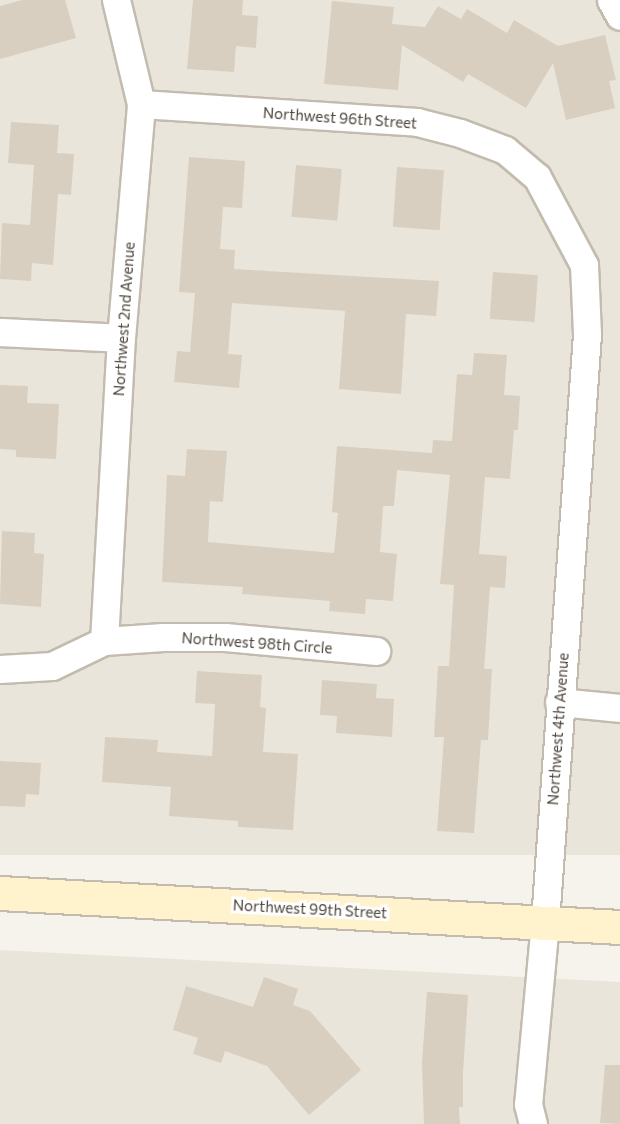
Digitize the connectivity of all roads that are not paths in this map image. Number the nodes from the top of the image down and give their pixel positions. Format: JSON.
{"nodes":[{"id":1,"x":116,"y":0,"type":"edge"},
{"id":2,"x":611,"y":0,"type":"edge"},
{"id":3,"x":620,"y":16,"type":"edge"},
{"id":4,"x":141,"y":104,"type":"junction"},
{"id":5,"x":0,"y":332,"type":"edge"},
{"id":6,"x":587,"y":334,"type":"joint"},
{"id":7,"x":122,"y":338,"type":"junction"},
{"id":8,"x":104,"y":641,"type":"junction"},
{"id":9,"x":376,"y":651,"type":"dead end"},
{"id":10,"x":0,"y":669,"type":"edge"},
{"id":11,"x":559,"y":702,"type":"junction"},
{"id":12,"x":620,"y":708,"type":"edge"},
{"id":13,"x":0,"y":893,"type":"edge"},
{"id":14,"x":545,"y":922,"type":"junction"},
{"id":15,"x":620,"y":927,"type":"edge"},
{"id":16,"x":533,"y":1124,"type":"edge"}],
"edges":[{"from":1,"to":4,"type":"street","name":"Northwest 2nd Avenue"},
{"from":2,"to":3,"type":"street"},
{"from":4,"to":6,"type":"street","name":"Northwest 96th Street"},
{"from":4,"to":7,"type":"street","name":"Northwest 2nd Avenue"},
{"from":5,"to":7,"type":"street"},
{"from":6,"to":11,"type":"street","name":"Northwest 4th Avenue"},
{"from":7,"to":8,"type":"street","name":"Northwest 2nd Avenue"},
{"from":8,"to":9,"type":"street","name":"Northwest 98th Circle"},
{"from":8,"to":10,"type":"street","name":"Northwest 98th Circle"},
{"from":11,"to":12,"type":"street"},
{"from":11,"to":14,"type":"street","name":"Northwest 4th Avenue"},
{"from":13,"to":14,"type":"main road","name":"Northwest 99th Street"},
{"from":14,"to":15,"type":"main road","name":"Northwest 99th Street"},
{"from":14,"to":16,"type":"street","name":"Northwest 4th Avenue"}]}
